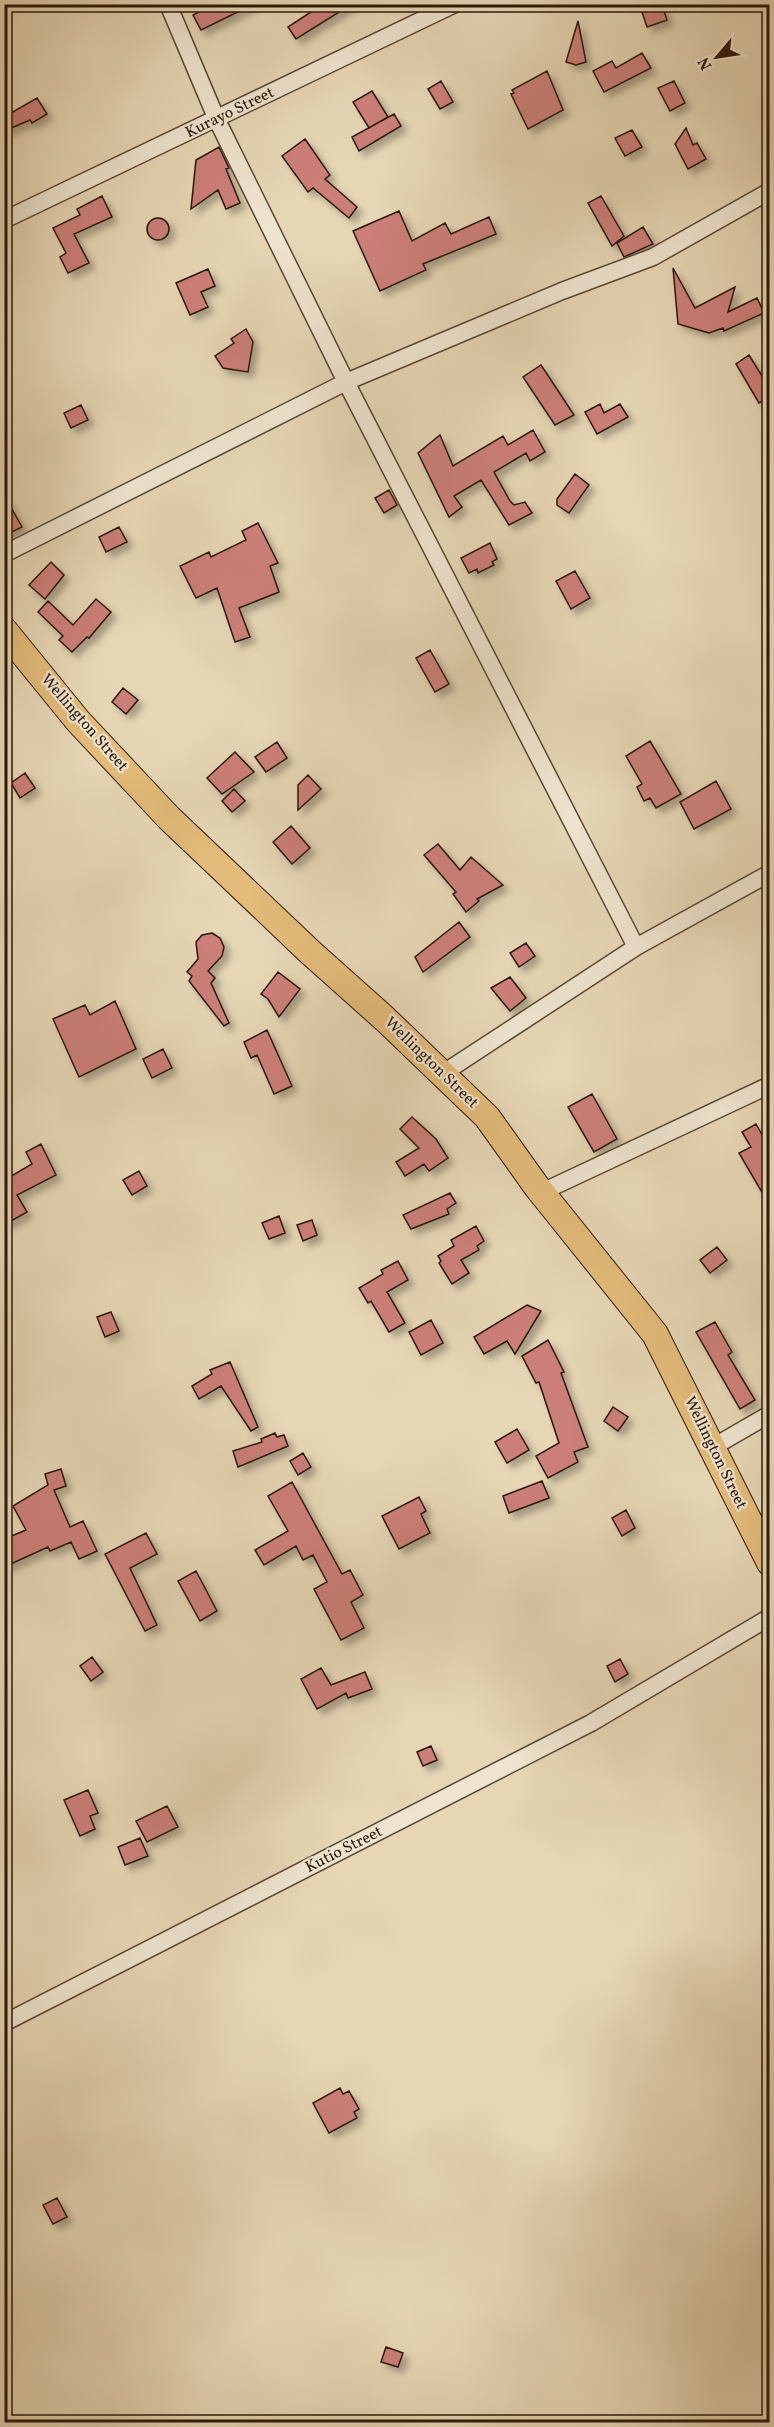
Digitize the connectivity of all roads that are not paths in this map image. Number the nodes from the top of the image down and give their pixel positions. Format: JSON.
{"nodes":[{"id":1,"x":168,"y":4,"type":"edge"},
{"id":2,"x":456,"y":4,"type":"edge"},
{"id":3,"x":217,"y":120,"type":"junction"},
{"id":4,"x":770,"y":191,"type":"edge"},
{"id":5,"x":4,"y":220,"type":"edge"},
{"id":6,"x":346,"y":382,"type":"junction"},
{"id":7,"x":4,"y":554,"type":"edge"},
{"id":8,"x":4,"y":630,"type":"edge"},
{"id":9,"x":770,"y":873,"type":"edge"},
{"id":10,"x":636,"y":947,"type":"junction"},
{"id":11,"x":442,"y":1074,"type":"junction"},
{"id":12,"x":770,"y":1085,"type":"edge"},
{"id":13,"x":542,"y":1192,"type":"junction"},
{"id":14,"x":770,"y":1414,"type":"edge"},
{"id":15,"x":713,"y":1447,"type":"junction"},
{"id":16,"x":770,"y":1563,"type":"edge"},
{"id":17,"x":770,"y":1617,"type":"edge"},
{"id":18,"x":4,"y":2023,"type":"edge"}],
"edges":[{"from":1,"to":3,"type":"street"},
{"from":2,"to":3,"type":"street","name":"Kurayo Street"},
{"from":3,"to":5,"type":"street","name":"Kurayo Street"},
{"from":3,"to":6,"type":"street"},
{"from":4,"to":6,"type":"street"},
{"from":6,"to":7,"type":"street"},
{"from":6,"to":10,"type":"street"},
{"from":8,"to":11,"type":"main road","name":"Wellington Street"},
{"from":9,"to":10,"type":"street"},
{"from":10,"to":11,"type":"street"},
{"from":11,"to":13,"type":"main road","name":"Wellington Street"},
{"from":12,"to":13,"type":"street"},
{"from":13,"to":15,"type":"main road","name":"Wellington Street"},
{"from":14,"to":15,"type":"street"},
{"from":15,"to":16,"type":"main road","name":"Wellington Street"},
{"from":17,"to":18,"type":"street","name":"Kutio Street"}]}
